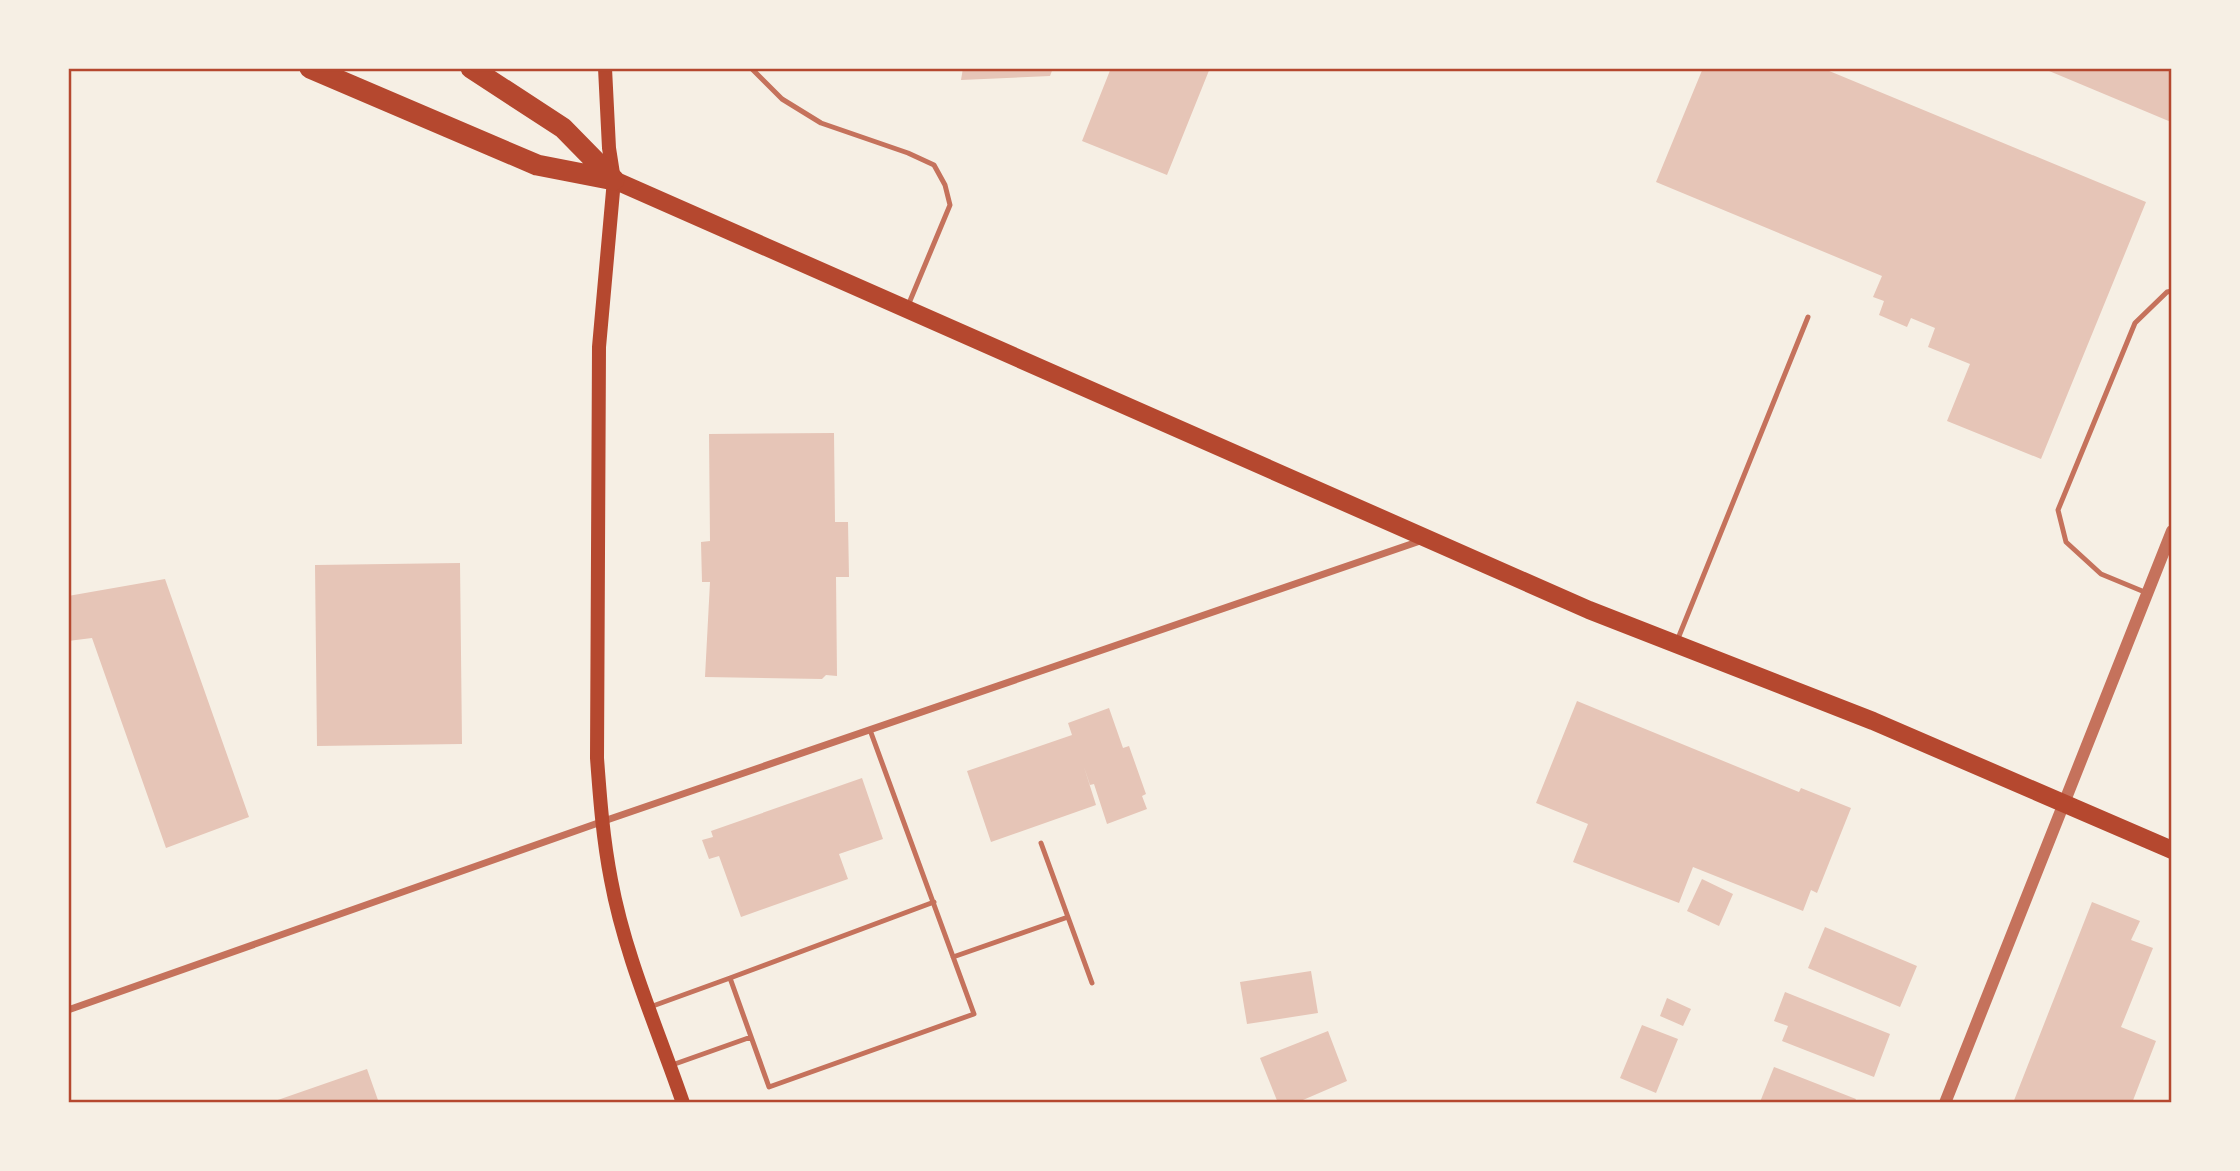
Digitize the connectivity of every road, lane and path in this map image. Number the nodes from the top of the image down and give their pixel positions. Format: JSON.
{"nodes":[{"id":1,"x":310,"y":68,"type":"edge"},
{"id":2,"x":471,"y":68,"type":"edge"},
{"id":3,"x":605,"y":68,"type":"edge"},
{"id":4,"x":751,"y":68,"type":"edge"},
{"id":5,"x":614,"y":180,"type":"junction"},
{"id":6,"x":2172,"y":291,"type":"edge"},
{"id":7,"x":906,"y":309,"type":"junction"},
{"id":8,"x":1808,"y":317,"type":"dead end"},
{"id":9,"x":2172,"y":531,"type":"edge"},
{"id":10,"x":1426,"y":539,"type":"junction"},
{"id":11,"x":2147,"y":593,"type":"junction"},
{"id":12,"x":1676,"y":644,"type":"junction"},
{"id":13,"x":870,"y":730,"type":"junction"},
{"id":14,"x":2063,"y":804,"type":"junction"},
{"id":15,"x":601,"y":822,"type":"junction"},
{"id":16,"x":1041,"y":843,"type":"dead end"},
{"id":17,"x":2172,"y":850,"type":"edge"},
{"id":18,"x":934,"y":902,"type":"junction"},
{"id":19,"x":1068,"y":917,"type":"junction"},
{"id":20,"x":953,"y":957,"type":"junction"},
{"id":21,"x":730,"y":978,"type":"junction"},
{"id":22,"x":1092,"y":983,"type":"dead end"},
{"id":23,"x":650,"y":1007,"type":"junction"},
{"id":24,"x":68,"y":1010,"type":"edge"},
{"id":25,"x":751,"y":1037,"type":"junction"},
{"id":26,"x":670,"y":1066,"type":"junction"},
{"id":27,"x":683,"y":1103,"type":"edge"},
{"id":28,"x":1945,"y":1103,"type":"edge"}],
"edges":[{"from":1,"to":5,"type":"highway"},
{"from":2,"to":5,"type":"highway"},
{"from":3,"to":5,"type":"main road"},
{"from":4,"to":7,"type":"lane"},
{"from":5,"to":7,"type":"main road"},
{"from":5,"to":15,"type":"main road"},
{"from":6,"to":11,"type":"lane"},
{"from":7,"to":10,"type":"main road"},
{"from":8,"to":12,"type":"lane"},
{"from":9,"to":11,"type":"street"},
{"from":10,"to":12,"type":"main road"},
{"from":10,"to":13,"type":"street"},
{"from":11,"to":14,"type":"street"},
{"from":12,"to":14,"type":"main road"},
{"from":13,"to":15,"type":"street"},
{"from":13,"to":18,"type":"lane"},
{"from":14,"to":17,"type":"main road"},
{"from":14,"to":28,"type":"street"},
{"from":15,"to":23,"type":"main road"},
{"from":15,"to":24,"type":"street"},
{"from":16,"to":19,"type":"lane"},
{"from":18,"to":20,"type":"lane"},
{"from":18,"to":21,"type":"lane"},
{"from":19,"to":20,"type":"lane"},
{"from":19,"to":22,"type":"lane"},
{"from":20,"to":25,"type":"lane"},
{"from":21,"to":23,"type":"lane"},
{"from":21,"to":25,"type":"lane"},
{"from":23,"to":26,"type":"main road"},
{"from":25,"to":26,"type":"lane"},
{"from":26,"to":27,"type":"main road"}]}
